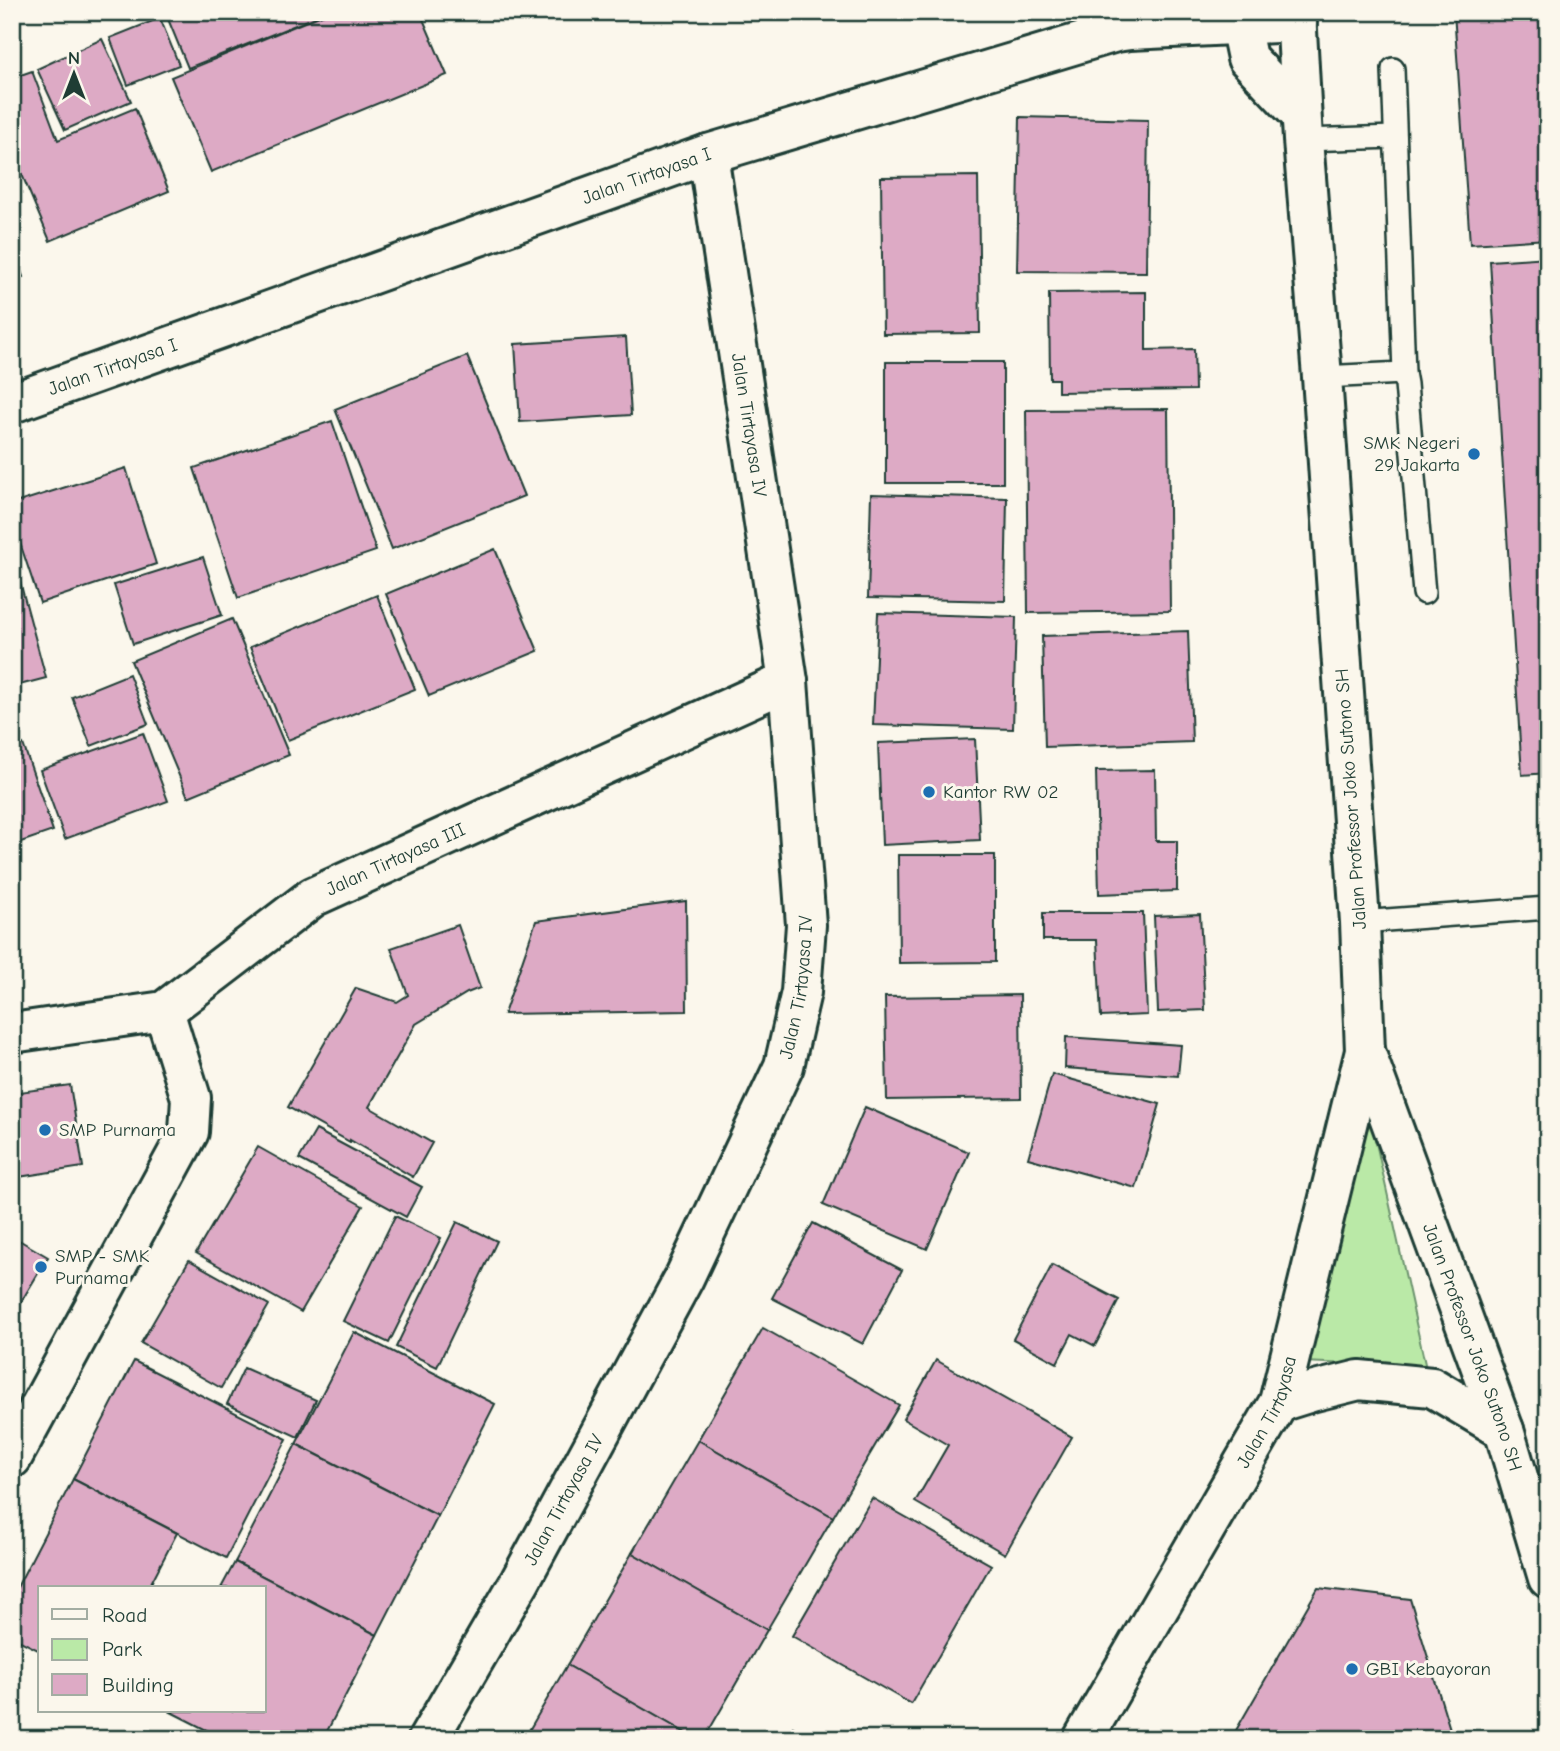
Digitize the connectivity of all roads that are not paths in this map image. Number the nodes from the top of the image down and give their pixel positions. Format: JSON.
{"nodes":[{"id":1,"x":1296,"y":17,"type":"edge"},
{"id":2,"x":1240,"y":18,"type":"edge"},
{"id":3,"x":1393,"y":69,"type":"dead end"},
{"id":4,"x":1302,"y":128,"type":"junction"},
{"id":5,"x":1395,"y":137,"type":"junction"},
{"id":6,"x":708,"y":154,"type":"junction"},
{"id":7,"x":1404,"y":373,"type":"junction"},
{"id":8,"x":1322,"y":377,"type":"junction"},
{"id":9,"x":12,"y":403,"type":"edge"},
{"id":10,"x":1424,"y":593,"type":"dead end"},
{"id":11,"x":788,"y":681,"type":"junction"},
{"id":12,"x":1548,"y":908,"type":"edge"},
{"id":13,"x":1360,"y":922,"type":"junction"},
{"id":14,"x":164,"y":1011,"type":"junction"},
{"id":15,"x":12,"y":1032,"type":"edge"},
{"id":16,"x":1365,"y":1051,"type":"junction"},
{"id":17,"x":1279,"y":1402,"type":"junction"},
{"id":18,"x":1504,"y":1430,"type":"junction"},
{"id":19,"x":12,"y":1458,"type":"edge"},
{"id":20,"x":1546,"y":1568,"type":"edge"},
{"id":21,"x":428,"y":1739,"type":"edge"},
{"id":22,"x":1083,"y":1739,"type":"edge"}],
"edges":[{"from":1,"to":2,"type":"street","name":"Jalan Tirtayasa I"},
{"from":1,"to":4,"type":"street","name":"Jalan Professor Joko Sutono SH"},
{"from":2,"to":4,"type":"street"},
{"from":2,"to":6,"type":"street","name":"Jalan Tirtayasa I"},
{"from":3,"to":5,"type":"lane"},
{"from":4,"to":5,"type":"lane"},
{"from":4,"to":8,"type":"street","name":"Jalan Professor Joko Sutono SH"},
{"from":5,"to":7,"type":"lane"},
{"from":6,"to":9,"type":"street","name":"Jalan Tirtayasa I"},
{"from":6,"to":11,"type":"street","name":"Jalan Tirtayasa IV"},
{"from":7,"to":8,"type":"lane"},
{"from":7,"to":10,"type":"lane"},
{"from":8,"to":13,"type":"street","name":"Jalan Professor Joko Sutono SH"},
{"from":11,"to":14,"type":"street","name":"Jalan Tirtayasa III"},
{"from":11,"to":21,"type":"street","name":"Jalan Tirtayasa IV"},
{"from":12,"to":13,"type":"lane"},
{"from":13,"to":16,"type":"street","name":"Jalan Professor Joko Sutono SH"},
{"from":14,"to":15,"type":"street","name":"Jalan Tirtayasa III"},
{"from":14,"to":19,"type":"street"},
{"from":16,"to":17,"type":"street","name":"Jalan Tirtayasa"},
{"from":16,"to":18,"type":"street","name":"Jalan Professor Joko Sutono SH"},
{"from":17,"to":18,"type":"street"},
{"from":17,"to":22,"type":"street","name":"Jalan Tirtayasa"},
{"from":18,"to":20,"type":"street","name":"Jalan Professor Joko Sutono SH"}]}
